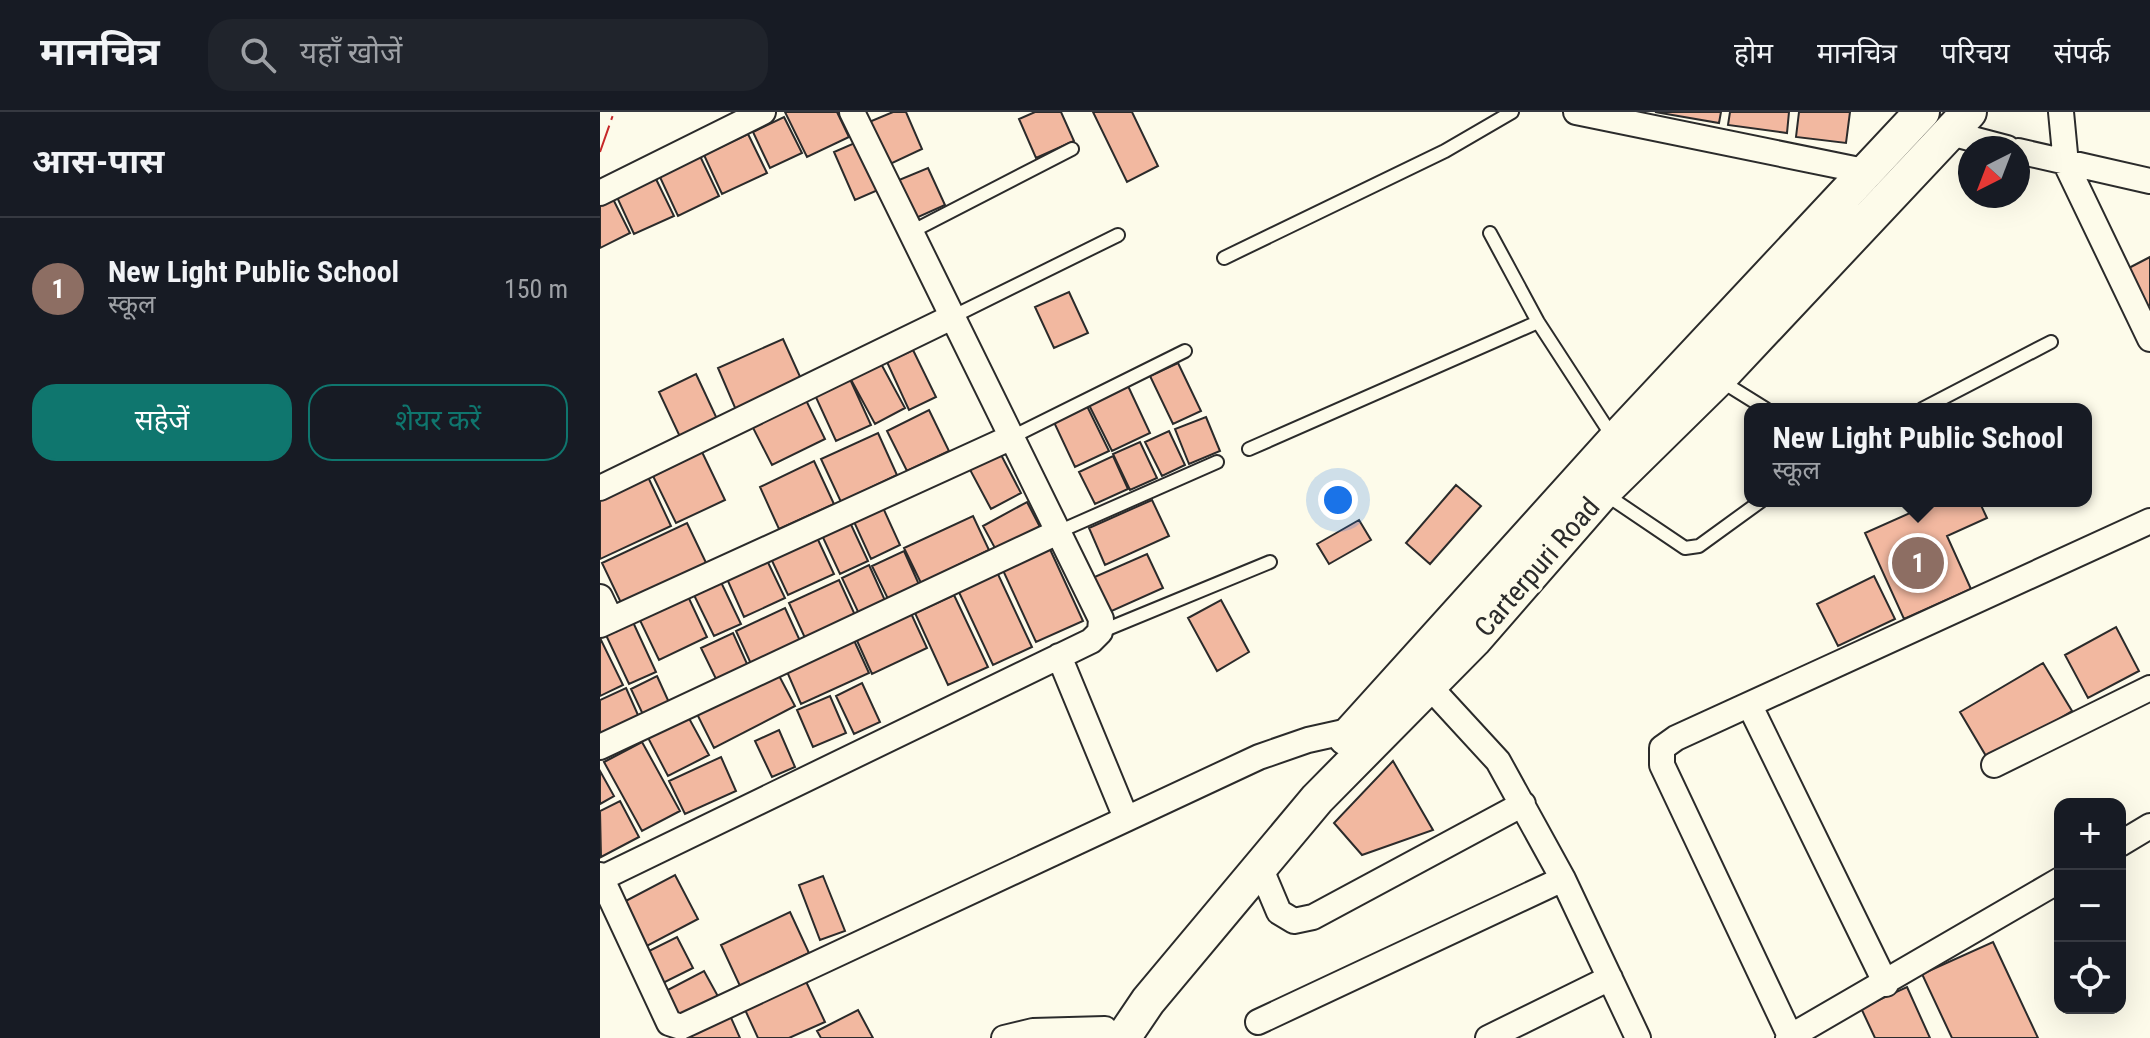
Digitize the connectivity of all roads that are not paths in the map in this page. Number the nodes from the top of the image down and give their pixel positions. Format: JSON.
{"nodes":[{"id":1,"x":763,"y":112,"type":"edge"},
{"id":2,"x":852,"y":112,"type":"edge"},
{"id":3,"x":1512,"y":112,"type":"edge"},
{"id":4,"x":1576,"y":112,"type":"edge"},
{"id":5,"x":1922,"y":112,"type":"edge"},
{"id":6,"x":2061,"y":112,"type":"edge"},
{"id":7,"x":1960,"y":122,"type":"edge"},
{"id":8,"x":1985,"y":136,"type":"edge"},
{"id":9,"x":1072,"y":149,"type":"dead end"},
{"id":10,"x":2030,"y":154,"type":"edge"},
{"id":11,"x":2066,"y":164,"type":"junction"},
{"id":12,"x":1864,"y":171,"type":"junction"},
{"id":13,"x":2150,"y":181,"type":"edge"},
{"id":14,"x":600,"y":193,"type":"edge"},
{"id":15,"x":911,"y":232,"type":"junction"},
{"id":16,"x":1490,"y":233,"type":"dead end"},
{"id":17,"x":1118,"y":235,"type":"dead end"},
{"id":18,"x":1224,"y":258,"type":"dead end"},
{"id":19,"x":952,"y":317,"type":"junction"},
{"id":20,"x":1538,"y":322,"type":"junction"},
{"id":21,"x":2150,"y":339,"type":"edge"},
{"id":22,"x":2051,"y":342,"type":"dead end"},
{"id":23,"x":1185,"y":351,"type":"dead end"},
{"id":24,"x":1718,"y":379,"type":"junction"},
{"id":25,"x":1756,"y":403,"type":"edge"},
{"id":26,"x":1934,"y":403,"type":"edge"},
{"id":27,"x":1012,"y":437,"type":"junction"},
{"id":28,"x":1615,"y":440,"type":"junction"},
{"id":29,"x":1249,"y":449,"type":"dead end"},
{"id":30,"x":1217,"y":462,"type":"dead end"},
{"id":31,"x":600,"y":488,"type":"edge"},
{"id":32,"x":1603,"y":492,"type":"junction"},
{"id":33,"x":1753,"y":507,"type":"edge"},
{"id":34,"x":2150,"y":521,"type":"edge"},
{"id":35,"x":1058,"y":532,"type":"junction"},
{"id":36,"x":1270,"y":562,"type":"dead end"},
{"id":37,"x":600,"y":597,"type":"edge"},
{"id":38,"x":606,"y":623,"type":"edge"},
{"id":39,"x":1100,"y":632,"type":"junction"},
{"id":40,"x":1059,"y":656,"type":"junction"},
{"id":41,"x":1429,"y":686,"type":"junction"},
{"id":42,"x":2150,"y":688,"type":"edge"},
{"id":43,"x":1750,"y":706,"type":"junction"},
{"id":44,"x":1353,"y":730,"type":"junction"},
{"id":45,"x":600,"y":747,"type":"edge"},
{"id":46,"x":1994,"y":765,"type":"dead end"},
{"id":47,"x":1523,"y":804,"type":"junction"},
{"id":48,"x":1126,"y":818,"type":"junction"},
{"id":49,"x":2150,"y":826,"type":"edge"},
{"id":50,"x":2126,"y":840,"type":"edge"},
{"id":51,"x":1260,"y":867,"type":"junction"},
{"id":52,"x":601,"y":876,"type":"edge"},
{"id":53,"x":1563,"y":879,"type":"junction"},
{"id":54,"x":2054,"y":884,"type":"edge"},
{"id":55,"x":1610,"y":978,"type":"junction"},
{"id":56,"x":1886,"y":984,"type":"junction"},
{"id":57,"x":1258,"y":1022,"type":"dead end"},
{"id":58,"x":1109,"y":1035,"type":"edge"},
{"id":59,"x":1789,"y":1037,"type":"edge"},
{"id":60,"x":1004,"y":1038,"type":"edge"},
{"id":61,"x":1488,"y":1038,"type":"edge"},
{"id":62,"x":1638,"y":1038,"type":"edge"}],
"edges":[{"from":1,"to":14,"type":"street"},
{"from":2,"to":15,"type":"street"},
{"from":3,"to":18,"type":"lane"},
{"from":4,"to":12,"type":"street"},
{"from":5,"to":12,"type":"main road","name":"Carterpuri Road"},
{"from":6,"to":11,"type":"street"},
{"from":7,"to":8,"type":"street"},
{"from":7,"to":24,"type":"main road","name":"Carterpuri Road"},
{"from":9,"to":15,"type":"lane"},
{"from":10,"to":11,"type":"street"},
{"from":11,"to":13,"type":"street"},
{"from":11,"to":21,"type":"street"},
{"from":12,"to":28,"type":"main road","name":"Carterpuri Road"},
{"from":15,"to":19,"type":"street"},
{"from":16,"to":20,"type":"lane"},
{"from":17,"to":19,"type":"lane"},
{"from":19,"to":27,"type":"street"},
{"from":19,"to":31,"type":"street"},
{"from":20,"to":28,"type":"lane"},
{"from":20,"to":29,"type":"lane"},
{"from":22,"to":26,"type":"lane"},
{"from":23,"to":27,"type":"lane"},
{"from":24,"to":25,"type":"lane"},
{"from":24,"to":32,"type":"main road","name":"Carterpuri Road"},
{"from":27,"to":35,"type":"street"},
{"from":27,"to":38,"type":"street"},
{"from":28,"to":44,"type":"main road","name":"Carterpuri Road"},
{"from":30,"to":35,"type":"lane"},
{"from":32,"to":33,"type":"lane"},
{"from":32,"to":41,"type":"main road","name":"Carterpuri Road"},
{"from":34,"to":43,"type":"street"},
{"from":35,"to":39,"type":"street"},
{"from":35,"to":45,"type":"street"},
{"from":36,"to":39,"type":"lane"},
{"from":37,"to":38,"type":"street"},
{"from":39,"to":40,"type":"street"},
{"from":40,"to":48,"type":"street"},
{"from":40,"to":52,"type":"street"},
{"from":41,"to":47,"type":"street"},
{"from":41,"to":51,"type":"main road","name":"Carterpuri Road"},
{"from":42,"to":46,"type":"street"},
{"from":43,"to":56,"type":"street"},
{"from":43,"to":59,"type":"street"},
{"from":44,"to":48,"type":"street"},
{"from":44,"to":58,"type":"main road","name":"Carterpuri Road"},
{"from":47,"to":51,"type":"street"},
{"from":47,"to":53,"type":"street"},
{"from":48,"to":52,"type":"street"},
{"from":49,"to":50,"type":"street"},
{"from":51,"to":58,"type":"main road","name":"Carterpuri Road"},
{"from":53,"to":55,"type":"street"},
{"from":53,"to":57,"type":"street"},
{"from":54,"to":56,"type":"street"},
{"from":55,"to":61,"type":"street"},
{"from":55,"to":62,"type":"street"},
{"from":56,"to":59,"type":"street"},
{"from":58,"to":60,"type":"street"}]}
